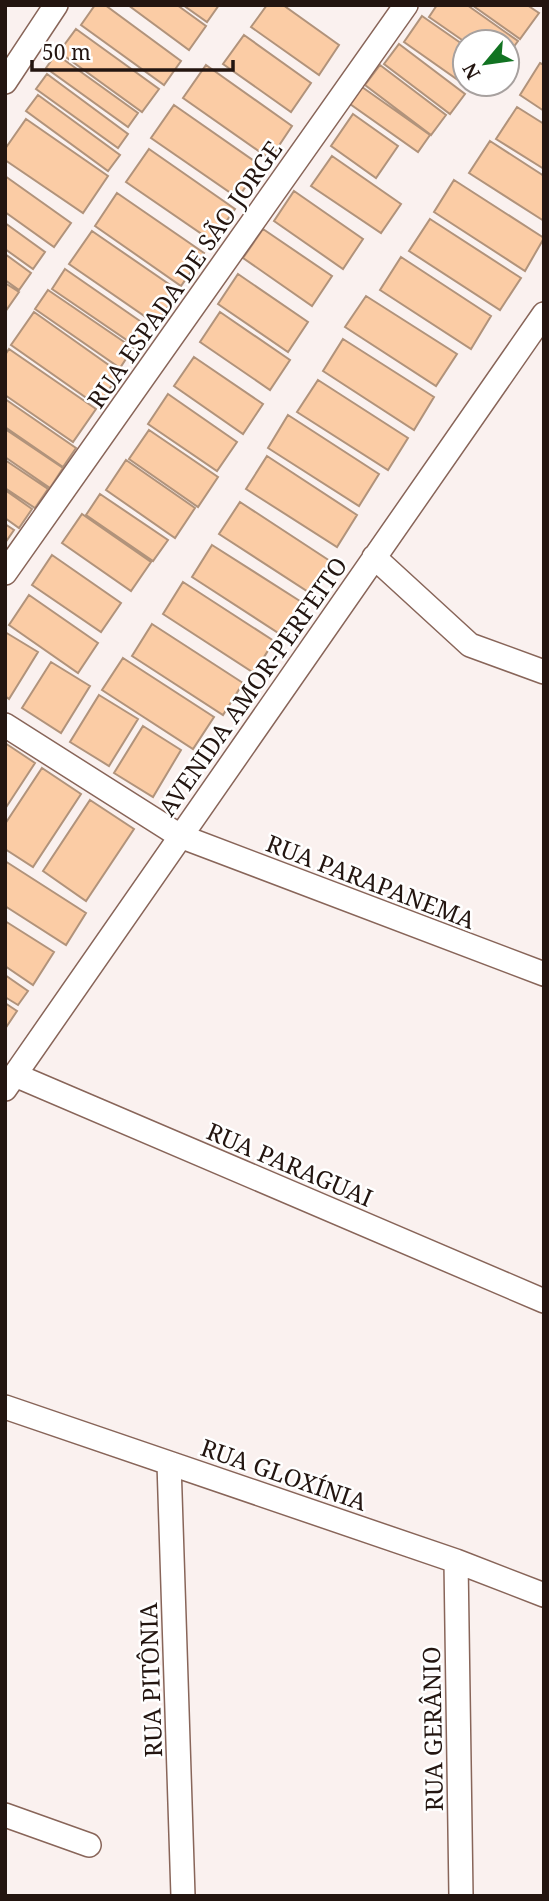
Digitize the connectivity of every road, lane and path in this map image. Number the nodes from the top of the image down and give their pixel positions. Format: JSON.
{"nodes":[{"id":1,"x":56,"y":5,"type":"edge"},
{"id":2,"x":407,"y":5,"type":"edge"},
{"id":3,"x":5,"y":82,"type":"edge"},
{"id":4,"x":544,"y":314,"type":"edge"},
{"id":5,"x":374,"y":557,"type":"junction"},
{"id":6,"x":5,"y":573,"type":"edge"},
{"id":7,"x":544,"y":672,"type":"edge"},
{"id":8,"x":5,"y":725,"type":"edge"},
{"id":9,"x":180,"y":836,"type":"junction"},
{"id":10,"x":544,"y":974,"type":"edge"},
{"id":11,"x":10,"y":1082,"type":"edge"},
{"id":12,"x":544,"y":1301,"type":"edge"},
{"id":13,"x":5,"y":1407,"type":"edge"},
{"id":14,"x":169,"y":1463,"type":"junction"},
{"id":15,"x":456,"y":1561,"type":"junction"},
{"id":16,"x":544,"y":1595,"type":"edge"},
{"id":17,"x":5,"y":1815,"type":"edge"},
{"id":18,"x":89,"y":1845,"type":"dead end"},
{"id":19,"x":183,"y":1896,"type":"edge"},
{"id":20,"x":461,"y":1896,"type":"edge"}],
"edges":[{"from":1,"to":3,"type":"street"},
{"from":2,"to":6,"type":"street","name":"RUA ESPADA DE SÃO JORGE"},
{"from":4,"to":5,"type":"street","name":"AVENIDA AMOR-PERFEITO"},
{"from":5,"to":7,"type":"street"},
{"from":5,"to":9,"type":"street","name":"AVENIDA AMOR-PERFEITO"},
{"from":8,"to":9,"type":"street","name":"RUA PARAPANEMA"},
{"from":9,"to":10,"type":"street","name":"RUA PARAPANEMA"},
{"from":9,"to":11,"type":"street","name":"AVENIDA AMOR-PERFEITO"},
{"from":11,"to":12,"type":"street","name":"RUA PARAGUAI"},
{"from":13,"to":14,"type":"street","name":"RUA GLOXÍNIA"},
{"from":14,"to":15,"type":"street","name":"RUA GLOXÍNIA"},
{"from":14,"to":19,"type":"street","name":"RUA PITÔNIA"},
{"from":15,"to":16,"type":"street","name":"RUA GLOXÍNIA"},
{"from":15,"to":20,"type":"street","name":"RUA GERÂNIO"},
{"from":17,"to":18,"type":"street"}]}
